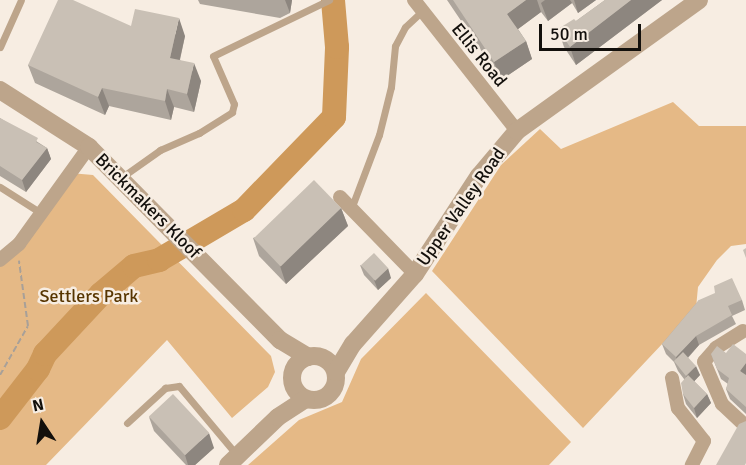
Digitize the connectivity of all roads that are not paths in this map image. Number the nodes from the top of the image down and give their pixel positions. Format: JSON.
{"nodes":[{"id":1,"x":21,"y":0,"type":"edge"},
{"id":2,"x":329,"y":0,"type":"edge"},
{"id":3,"x":699,"y":0,"type":"edge"},
{"id":4,"x":418,"y":6,"type":"edge"},
{"id":5,"x":0,"y":47,"type":"edge"},
{"id":6,"x":0,"y":90,"type":"edge"},
{"id":7,"x":517,"y":131,"type":"junction"},
{"id":8,"x":89,"y":147,"type":"junction"},
{"id":9,"x":122,"y":177,"type":"junction"},
{"id":10,"x":0,"y":187,"type":"edge"},
{"id":11,"x":340,"y":197,"type":"dead end"},
{"id":12,"x":351,"y":209,"type":"junction"},
{"id":13,"x":41,"y":213,"type":"junction"},
{"id":14,"x":2,"y":259,"type":"edge"},
{"id":15,"x":415,"y":274,"type":"junction"},
{"id":16,"x":745,"y":332,"type":"edge"},
{"id":17,"x":280,"y":340,"type":"junction"},
{"id":18,"x":323,"y":362,"type":"junction"},
{"id":19,"x":293,"y":370,"type":"junction"},
{"id":20,"x":672,"y":378,"type":"dead end"},
{"id":21,"x":300,"y":394,"type":"junction"},
{"id":22,"x":127,"y":423,"type":"dead end"},
{"id":23,"x":746,"y":426,"type":"edge"},
{"id":24,"x":233,"y":460,"type":"edge"},
{"id":25,"x":692,"y":465,"type":"edge"}],
"edges":[{"from":1,"to":5,"type":"lane"},
{"from":2,"to":9,"type":"lane"},
{"from":3,"to":7,"type":"street","name":"Upper Valley Road"},
{"from":4,"to":7,"type":"street","name":"Ellis Road"},
{"from":4,"to":12,"type":"lane"},
{"from":6,"to":8,"type":"street","name":"Brickmakers Kloof"},
{"from":7,"to":15,"type":"street","name":"Upper Valley Road"},
{"from":8,"to":9,"type":"street","name":"Brickmakers Kloof"},
{"from":8,"to":13,"type":"street"},
{"from":9,"to":17,"type":"street","name":"Brickmakers Kloof"},
{"from":10,"to":13,"type":"lane"},
{"from":11,"to":12,"type":"street"},
{"from":12,"to":15,"type":"street"},
{"from":13,"to":14,"type":"street"},
{"from":15,"to":18,"type":"street","name":"Upper Valley Road"},
{"from":16,"to":23,"type":"street"},
{"from":17,"to":18,"type":"street","name":"Brickmakers Kloof"},
{"from":17,"to":19,"type":"street","name":"Brickmakers Kloof"},
{"from":18,"to":19,"type":"street"},
{"from":18,"to":21,"type":"street"},
{"from":19,"to":21,"type":"street"},
{"from":20,"to":25,"type":"street"},
{"from":21,"to":24,"type":"street"},
{"from":22,"to":24,"type":"lane"}]}
